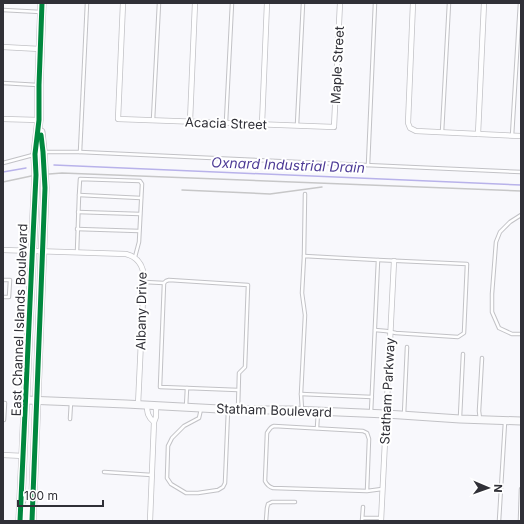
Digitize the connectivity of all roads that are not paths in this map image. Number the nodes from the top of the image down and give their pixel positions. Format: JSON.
{"nodes":[{"id":1,"x":42,"y":3,"type":"edge"},
{"id":2,"x":87,"y":3,"type":"edge"},
{"id":3,"x":123,"y":3,"type":"edge"},
{"id":4,"x":159,"y":3,"type":"edge"},
{"id":5,"x":195,"y":3,"type":"edge"},
{"id":6,"x":232,"y":3,"type":"edge"},
{"id":7,"x":267,"y":3,"type":"edge"},
{"id":8,"x":303,"y":3,"type":"edge"},
{"id":9,"x":340,"y":3,"type":"edge"},
{"id":10,"x":375,"y":3,"type":"edge"},
{"id":11,"x":413,"y":3,"type":"edge"},
{"id":12,"x":449,"y":3,"type":"edge"},
{"id":13,"x":484,"y":3,"type":"edge"},
{"id":14,"x":520,"y":3,"type":"edge"},
{"id":15,"x":3,"y":10,"type":"edge"},
{"id":16,"x":42,"y":12,"type":"junction"},
{"id":17,"x":3,"y":47,"type":"edge"},
{"id":18,"x":40,"y":49,"type":"junction"},
{"id":19,"x":3,"y":83,"type":"edge"},
{"id":20,"x":39,"y":85,"type":"junction"},
{"id":21,"x":3,"y":119,"type":"edge"},
{"id":22,"x":39,"y":120,"type":"junction"},
{"id":23,"x":153,"y":120,"type":"junction"},
{"id":24,"x":190,"y":121,"type":"junction"},
{"id":25,"x":226,"y":123,"type":"junction"},
{"id":26,"x":262,"y":124,"type":"junction"},
{"id":27,"x":297,"y":125,"type":"junction"},
{"id":28,"x":334,"y":127,"type":"joint"},
{"id":29,"x":442,"y":132,"type":"junction"},
{"id":30,"x":478,"y":134,"type":"junction"},
{"id":31,"x":512,"y":136,"type":"junction"},
{"id":32,"x":521,"y":136,"type":"edge"},
{"id":33,"x":43,"y":152,"type":"junction"},
{"id":34,"x":80,"y":152,"type":"junction"},
{"id":35,"x":35,"y":154,"type":"junction"},
{"id":36,"x":3,"y":163,"type":"edge"},
{"id":37,"x":368,"y":165,"type":"junction"},
{"id":38,"x":521,"y":172,"type":"edge"},
{"id":39,"x":305,"y":194,"type":"dead end"},
{"id":40,"x":79,"y":195,"type":"junction"},
{"id":41,"x":141,"y":198,"type":"junction"},
{"id":42,"x":78,"y":212,"type":"junction"},
{"id":43,"x":140,"y":214,"type":"junction"},
{"id":44,"x":521,"y":215,"type":"edge"},
{"id":45,"x":77,"y":229,"type":"junction"},
{"id":46,"x":140,"y":231,"type":"junction"},
{"id":47,"x":3,"y":250,"type":"edge"},
{"id":48,"x":33,"y":250,"type":"junction"},
{"id":49,"x":42,"y":251,"type":"junction"},
{"id":50,"x":77,"y":252,"type":"junction"},
{"id":51,"x":304,"y":256,"type":"junction"},
{"id":52,"x":135,"y":257,"type":"junction"},
{"id":53,"x":378,"y":260,"type":"junction"},
{"id":54,"x":394,"y":261,"type":"junction"},
{"id":55,"x":3,"y":280,"type":"edge"},
{"id":56,"x":144,"y":282,"type":"junction"},
{"id":57,"x":164,"y":283,"type":"junction"},
{"id":58,"x":3,"y":297,"type":"edge"},
{"id":59,"x":375,"y":330,"type":"junction"},
{"id":60,"x":390,"y":332,"type":"junction"},
{"id":61,"x":521,"y":334,"type":"edge"},
{"id":62,"x":407,"y":347,"type":"dead end"},
{"id":63,"x":463,"y":354,"type":"dead end"},
{"id":64,"x":482,"y":358,"type":"dead end"},
{"id":65,"x":187,"y":388,"type":"junction"},
{"id":66,"x":238,"y":390,"type":"junction"},
{"id":67,"x":301,"y":394,"type":"junction"},
{"id":68,"x":372,"y":396,"type":"junction"},
{"id":69,"x":26,"y":400,"type":"junction"},
{"id":70,"x":36,"y":401,"type":"junction"},
{"id":71,"x":71,"y":402,"type":"junction"},
{"id":72,"x":3,"y":403,"type":"edge"},
{"id":73,"x":138,"y":405,"type":"junction"},
{"id":74,"x":147,"y":405,"type":"junction"},
{"id":75,"x":156,"y":406,"type":"junction"},
{"id":76,"x":186,"y":407,"type":"junction"},
{"id":77,"x":201,"y":408,"type":"junction"},
{"id":78,"x":228,"y":409,"type":"junction"},
{"id":79,"x":238,"y":410,"type":"junction"},
{"id":80,"x":302,"y":411,"type":"junction"},
{"id":81,"x":318,"y":412,"type":"junction"},
{"id":82,"x":371,"y":414,"type":"junction"},
{"id":83,"x":386,"y":414,"type":"junction"},
{"id":84,"x":404,"y":415,"type":"junction"},
{"id":85,"x":70,"y":419,"type":"dead end"},
{"id":86,"x":460,"y":419,"type":"junction"},
{"id":87,"x":3,"y":420,"type":"edge"},
{"id":88,"x":480,"y":420,"type":"junction"},
{"id":89,"x":505,"y":420,"type":"junction"},
{"id":90,"x":521,"y":421,"type":"edge"},
{"id":91,"x":154,"y":422,"type":"junction"},
{"id":92,"x":317,"y":428,"type":"junction"},
{"id":93,"x":3,"y":455,"type":"edge"},
{"id":94,"x":24,"y":456,"type":"junction"},
{"id":95,"x":104,"y":472,"type":"dead end"},
{"id":96,"x":152,"y":475,"type":"junction"},
{"id":97,"x":383,"y":489,"type":"junction"},
{"id":98,"x":521,"y":489,"type":"edge"},
{"id":99,"x":33,"y":490,"type":"junction"},
{"id":100,"x":367,"y":491,"type":"junction"},
{"id":101,"x":295,"y":502,"type":"dead end"},
{"id":102,"x":363,"y":507,"type":"dead end"},
{"id":103,"x":363,"y":519,"type":"edge"},
{"id":104,"x":381,"y":520,"type":"edge"},
{"id":105,"x":521,"y":520,"type":"edge"},
{"id":106,"x":20,"y":521,"type":"edge"},
{"id":107,"x":26,"y":521,"type":"edge"},
{"id":108,"x":32,"y":521,"type":"edge"},
{"id":109,"x":150,"y":521,"type":"edge"},
{"id":110,"x":266,"y":521,"type":"edge"},
{"id":111,"x":499,"y":521,"type":"edge"}],
"edges":[{"from":1,"to":16,"type":"main road","name":"East Channel Islands Boulevard"},
{"from":2,"to":34,"type":"lane"},
{"from":3,"to":23,"type":"street","name":"Acacia Street"},
{"from":4,"to":23,"type":"lane"},
{"from":5,"to":24,"type":"street"},
{"from":6,"to":25,"type":"lane"},
{"from":7,"to":26,"type":"street"},
{"from":8,"to":27,"type":"lane"},
{"from":9,"to":28,"type":"street","name":"Maple Street"},
{"from":10,"to":37,"type":"lane"},
{"from":11,"to":29,"type":"street"},
{"from":12,"to":29,"type":"lane"},
{"from":13,"to":30,"type":"street"},
{"from":14,"to":31,"type":"lane"},
{"from":15,"to":16,"type":"lane"},
{"from":16,"to":18,"type":"main road","name":"East Channel Islands Boulevard"},
{"from":17,"to":18,"type":"street"},
{"from":18,"to":20,"type":"main road","name":"East Channel Islands Boulevard"},
{"from":19,"to":20,"type":"lane"},
{"from":20,"to":22,"type":"main road","name":"East Channel Islands Boulevard"},
{"from":21,"to":22,"type":"street"},
{"from":22,"to":33,"type":"main road","name":"East Channel Islands Boulevard"},
{"from":22,"to":35,"type":"main road","name":"East Channel Islands Boulevard"},
{"from":23,"to":24,"type":"street","name":"Acacia Street"},
{"from":24,"to":25,"type":"street","name":"Acacia Street"},
{"from":25,"to":26,"type":"street","name":"Acacia Street"},
{"from":26,"to":27,"type":"street","name":"Acacia Street"},
{"from":27,"to":28,"type":"street","name":"Acacia Street"},
{"from":29,"to":30,"type":"street"},
{"from":30,"to":31,"type":"street"},
{"from":31,"to":32,"type":"street"},
{"from":33,"to":34,"type":"lane"},
{"from":33,"to":35,"type":"lane"},
{"from":33,"to":49,"type":"main road","name":"East Channel Islands Boulevard"},
{"from":34,"to":37,"type":"lane"},
{"from":35,"to":36,"type":"lane"},
{"from":35,"to":48,"type":"main road","name":"East Channel Islands Boulevard"},
{"from":37,"to":38,"type":"lane"},
{"from":39,"to":51,"type":"lane"},
{"from":40,"to":41,"type":"lane"},
{"from":40,"to":41,"type":"lane"},
{"from":40,"to":42,"type":"lane"},
{"from":41,"to":43,"type":"lane"},
{"from":42,"to":43,"type":"lane"},
{"from":42,"to":45,"type":"lane"},
{"from":43,"to":46,"type":"lane"},
{"from":44,"to":61,"type":"lane"},
{"from":45,"to":46,"type":"lane"},
{"from":45,"to":50,"type":"lane"},
{"from":46,"to":52,"type":"lane"},
{"from":47,"to":48,"type":"street","name":"Albany Drive"},
{"from":48,"to":49,"type":"street","name":"Albany Drive"},
{"from":48,"to":69,"type":"main road","name":"East Channel Islands Boulevard"},
{"from":49,"to":50,"type":"street","name":"Albany Drive"},
{"from":49,"to":70,"type":"main road","name":"East Channel Islands Boulevard"},
{"from":50,"to":52,"type":"street","name":"Albany Drive"},
{"from":51,"to":53,"type":"lane"},
{"from":51,"to":67,"type":"lane"},
{"from":52,"to":56,"type":"street","name":"Albany Drive"},
{"from":53,"to":54,"type":"lane"},
{"from":53,"to":59,"type":"lane"},
{"from":54,"to":60,"type":"street","name":"Statham Parkway"},
{"from":54,"to":60,"type":"lane"},
{"from":55,"to":58,"type":"lane"},
{"from":56,"to":57,"type":"lane"},
{"from":56,"to":73,"type":"street","name":"Albany Drive"},
{"from":57,"to":65,"type":"lane"},
{"from":57,"to":66,"type":"lane"},
{"from":59,"to":60,"type":"lane"},
{"from":59,"to":68,"type":"lane"},
{"from":60,"to":83,"type":"street","name":"Statham Parkway"},
{"from":62,"to":84,"type":"lane"},
{"from":63,"to":86,"type":"lane"},
{"from":64,"to":88,"type":"lane"},
{"from":65,"to":66,"type":"lane"},
{"from":65,"to":76,"type":"lane"},
{"from":66,"to":79,"type":"lane"},
{"from":67,"to":68,"type":"lane"},
{"from":67,"to":80,"type":"lane"},
{"from":68,"to":82,"type":"lane"},
{"from":69,"to":70,"type":"main road","name":"Statham Boulevard"},
{"from":69,"to":94,"type":"main road","name":"East Channel Islands Boulevard"},
{"from":70,"to":71,"type":"main road","name":"Statham Boulevard"},
{"from":70,"to":99,"type":"main road","name":"East Channel Islands Boulevard"},
{"from":71,"to":73,"type":"main road","name":"Statham Boulevard"},
{"from":71,"to":85,"type":"lane"},
{"from":72,"to":87,"type":"lane"},
{"from":73,"to":74,"type":"main road","name":"Statham Boulevard"},
{"from":74,"to":75,"type":"main road","name":"Statham Boulevard"},
{"from":74,"to":91,"type":"street"},
{"from":75,"to":76,"type":"main road","name":"Statham Boulevard"},
{"from":75,"to":91,"type":"street"},
{"from":76,"to":77,"type":"main road","name":"Statham Boulevard"},
{"from":77,"to":78,"type":"main road","name":"Statham Boulevard"},
{"from":77,"to":78,"type":"lane"},
{"from":78,"to":79,"type":"main road","name":"Statham Boulevard"},
{"from":79,"to":80,"type":"main road","name":"Statham Boulevard"},
{"from":80,"to":81,"type":"main road","name":"Statham Boulevard"},
{"from":81,"to":82,"type":"main road","name":"Statham Boulevard"},
{"from":81,"to":92,"type":"lane"},
{"from":82,"to":83,"type":"main road","name":"Statham Boulevard"},
{"from":83,"to":84,"type":"main road","name":"Statham Boulevard"},
{"from":83,"to":97,"type":"street","name":"Statham Parkway"},
{"from":84,"to":86,"type":"main road","name":"Statham Boulevard"},
{"from":86,"to":88,"type":"main road","name":"Statham Boulevard"},
{"from":88,"to":89,"type":"main road","name":"Statham Boulevard"},
{"from":89,"to":90,"type":"main road","name":"Statham Boulevard"},
{"from":89,"to":111,"type":"lane"},
{"from":91,"to":96,"type":"street"},
{"from":92,"to":100,"type":"lane"},
{"from":92,"to":100,"type":"lane"},
{"from":93,"to":94,"type":"street"},
{"from":94,"to":99,"type":"main road"},
{"from":94,"to":106,"type":"main road","name":"East Channel Islands Boulevard"},
{"from":95,"to":96,"type":"lane"},
{"from":96,"to":109,"type":"street"},
{"from":97,"to":100,"type":"lane"},
{"from":97,"to":104,"type":"street","name":"Statham Parkway"},
{"from":98,"to":105,"type":"lane"},
{"from":99,"to":107,"type":"main road"},
{"from":99,"to":108,"type":"main road","name":"East Channel Islands Boulevard"},
{"from":101,"to":110,"type":"lane"},
{"from":102,"to":103,"type":"lane"},
{"from":103,"to":104,"type":"lane"}]}
